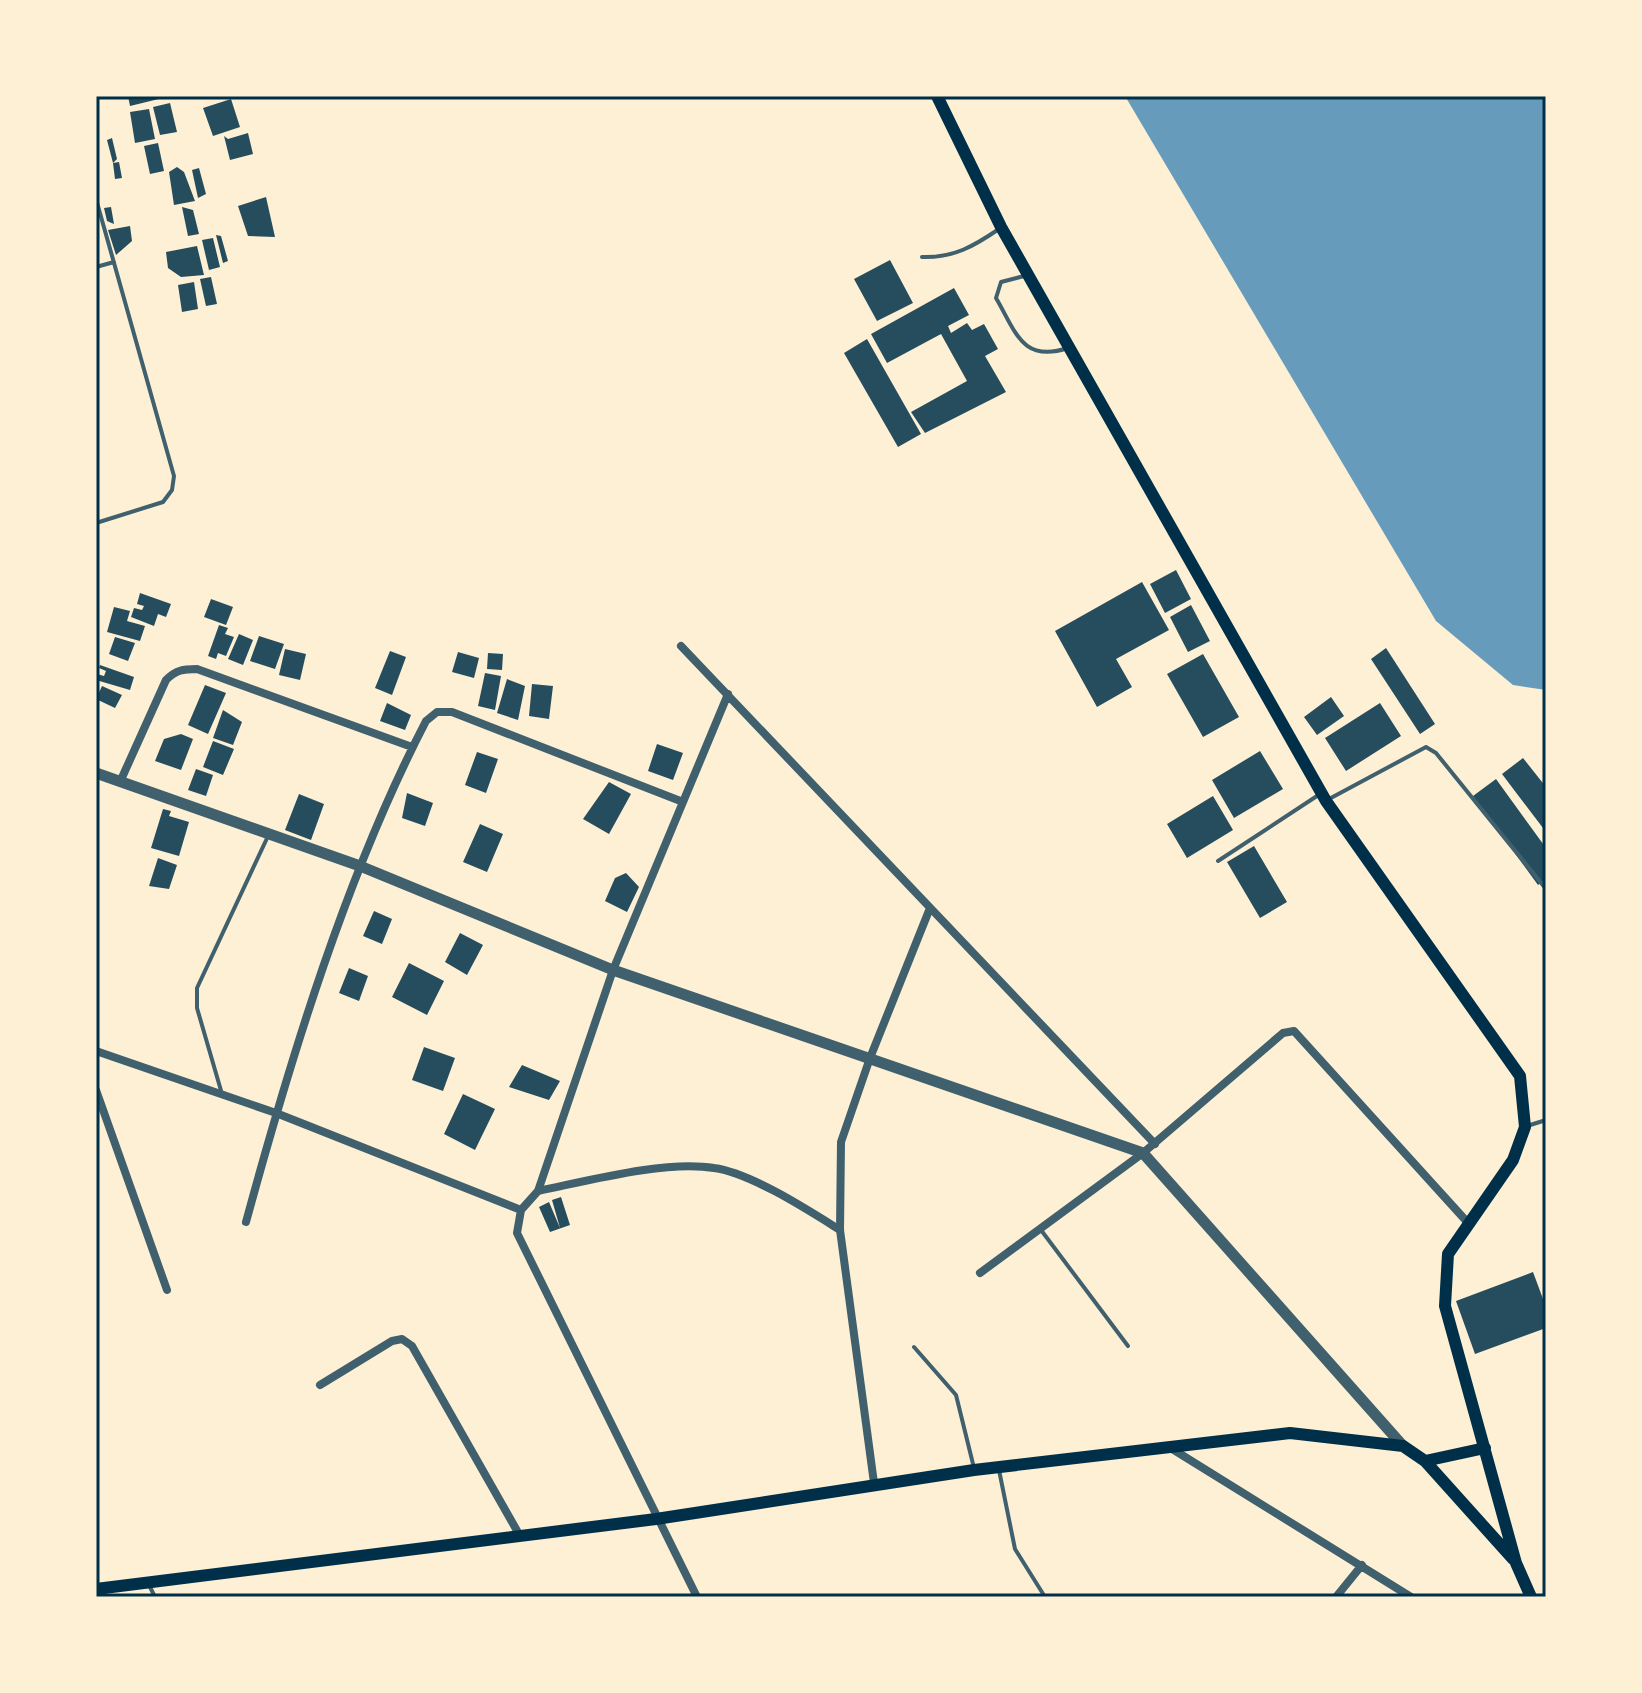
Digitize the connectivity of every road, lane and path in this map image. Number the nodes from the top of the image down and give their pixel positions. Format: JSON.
{"nodes":[{"id":1,"x":937,"y":96,"type":"edge"},
{"id":2,"x":96,"y":199,"type":"edge"},
{"id":3,"x":1001,"y":227,"type":"junction"},
{"id":4,"x":922,"y":257,"type":"dead end"},
{"id":5,"x":114,"y":262,"type":"junction"},
{"id":6,"x":96,"y":267,"type":"edge"},
{"id":7,"x":1028,"y":275,"type":"junction"},
{"id":8,"x":1070,"y":347,"type":"junction"},
{"id":9,"x":96,"y":523,"type":"edge"},
{"id":10,"x":681,"y":646,"type":"dead end"},
{"id":11,"x":728,"y":694,"type":"junction"},
{"id":12,"x":412,"y":747,"type":"junction"},
{"id":13,"x":96,"y":773,"type":"edge"},
{"id":14,"x":120,"y":782,"type":"junction"},
{"id":15,"x":1324,"y":797,"type":"junction"},
{"id":16,"x":683,"y":802,"type":"junction"},
{"id":17,"x":269,"y":834,"type":"junction"},
{"id":18,"x":1218,"y":861,"type":"dead end"},
{"id":19,"x":360,"y":866,"type":"junction"},
{"id":20,"x":1546,"y":889,"type":"edge"},
{"id":21,"x":930,"y":908,"type":"junction"},
{"id":22,"x":613,"y":970,"type":"junction"},
{"id":23,"x":96,"y":1051,"type":"edge"},
{"id":24,"x":870,"y":1058,"type":"junction"},
{"id":25,"x":96,"y":1090,"type":"edge"},
{"id":26,"x":223,"y":1096,"type":"junction"},
{"id":27,"x":276,"y":1113,"type":"junction"},
{"id":28,"x":1546,"y":1120,"type":"edge"},
{"id":29,"x":1525,"y":1127,"type":"junction"},
{"id":30,"x":1155,"y":1144,"type":"junction"},
{"id":31,"x":1143,"y":1153,"type":"junction"},
{"id":32,"x":538,"y":1191,"type":"junction"},
{"id":33,"x":521,"y":1210,"type":"junction"},
{"id":34,"x":246,"y":1222,"type":"dead end"},
{"id":35,"x":1469,"y":1224,"type":"junction"},
{"id":36,"x":1040,"y":1228,"type":"junction"},
{"id":37,"x":840,"y":1230,"type":"junction"},
{"id":38,"x":980,"y":1273,"type":"dead end"},
{"id":39,"x":167,"y":1290,"type":"dead end"},
{"id":40,"x":1128,"y":1346,"type":"dead end"},
{"id":41,"x":914,"y":1347,"type":"dead end"},
{"id":42,"x":320,"y":1385,"type":"dead end"},
{"id":43,"x":1403,"y":1446,"type":"junction"},
{"id":44,"x":1168,"y":1447,"type":"junction"},
{"id":45,"x":1485,"y":1448,"type":"junction"},
{"id":46,"x":1425,"y":1461,"type":"junction"},
{"id":47,"x":999,"y":1468,"type":"junction"},
{"id":48,"x":974,"y":1470,"type":"junction"},
{"id":49,"x":874,"y":1483,"type":"junction"},
{"id":50,"x":656,"y":1519,"type":"junction"},
{"id":51,"x":520,"y":1536,"type":"junction"},
{"id":52,"x":1516,"y":1563,"type":"junction"},
{"id":53,"x":1362,"y":1565,"type":"junction"},
{"id":54,"x":148,"y":1582,"type":"junction"},
{"id":55,"x":96,"y":1589,"type":"edge"},
{"id":56,"x":119,"y":1592,"type":"edge"},
{"id":57,"x":155,"y":1597,"type":"edge"},
{"id":58,"x":697,"y":1597,"type":"edge"},
{"id":59,"x":1045,"y":1597,"type":"edge"},
{"id":60,"x":1336,"y":1597,"type":"edge"},
{"id":61,"x":1411,"y":1597,"type":"edge"},
{"id":62,"x":1531,"y":1597,"type":"edge"}],
"edges":[{"from":1,"to":3,"type":"main road"},
{"from":2,"to":5,"type":"lane"},
{"from":3,"to":4,"type":"lane"},
{"from":3,"to":7,"type":"main road"},
{"from":5,"to":6,"type":"lane"},
{"from":5,"to":9,"type":"lane"},
{"from":7,"to":8,"type":"main road"},
{"from":7,"to":8,"type":"lane"},
{"from":8,"to":15,"type":"main road"},
{"from":10,"to":11,"type":"street"},
{"from":11,"to":16,"type":"street"},
{"from":11,"to":21,"type":"street"},
{"from":12,"to":14,"type":"street"},
{"from":12,"to":16,"type":"street"},
{"from":12,"to":19,"type":"street"},
{"from":13,"to":14,"type":"street"},
{"from":14,"to":17,"type":"street"},
{"from":15,"to":18,"type":"lane"},
{"from":15,"to":20,"type":"lane"},
{"from":15,"to":29,"type":"main road"},
{"from":16,"to":22,"type":"street"},
{"from":17,"to":19,"type":"street"},
{"from":17,"to":26,"type":"lane"},
{"from":19,"to":22,"type":"street"},
{"from":19,"to":27,"type":"street"},
{"from":21,"to":24,"type":"street"},
{"from":21,"to":30,"type":"street"},
{"from":22,"to":24,"type":"street"},
{"from":22,"to":32,"type":"street"},
{"from":23,"to":26,"type":"street"},
{"from":24,"to":31,"type":"street"},
{"from":24,"to":37,"type":"street"},
{"from":25,"to":39,"type":"street"},
{"from":26,"to":27,"type":"street"},
{"from":27,"to":33,"type":"street"},
{"from":27,"to":34,"type":"street"},
{"from":28,"to":29,"type":"lane"},
{"from":29,"to":35,"type":"main road"},
{"from":30,"to":31,"type":"street"},
{"from":30,"to":35,"type":"street"},
{"from":31,"to":36,"type":"street"},
{"from":31,"to":43,"type":"street"},
{"from":32,"to":33,"type":"street"},
{"from":32,"to":37,"type":"street"},
{"from":33,"to":50,"type":"street"},
{"from":35,"to":45,"type":"main road"},
{"from":36,"to":38,"type":"street"},
{"from":36,"to":40,"type":"lane"},
{"from":37,"to":49,"type":"street"},
{"from":41,"to":48,"type":"lane"},
{"from":42,"to":51,"type":"street"},
{"from":43,"to":44,"type":"main road"},
{"from":43,"to":46,"type":"main road"},
{"from":44,"to":47,"type":"main road"},
{"from":44,"to":53,"type":"street"},
{"from":45,"to":46,"type":"main road"},
{"from":45,"to":52,"type":"main road"},
{"from":46,"to":52,"type":"main road"},
{"from":47,"to":48,"type":"main road"},
{"from":47,"to":59,"type":"lane"},
{"from":48,"to":49,"type":"main road"},
{"from":49,"to":50,"type":"main road"},
{"from":50,"to":51,"type":"main road"},
{"from":50,"to":58,"type":"street"},
{"from":51,"to":54,"type":"main road"},
{"from":52,"to":62,"type":"main road"},
{"from":53,"to":60,"type":"street"},
{"from":53,"to":61,"type":"street"},
{"from":54,"to":56,"type":"main road"},
{"from":54,"to":57,"type":"lane"},
{"from":55,"to":56,"type":"main road"}]}
